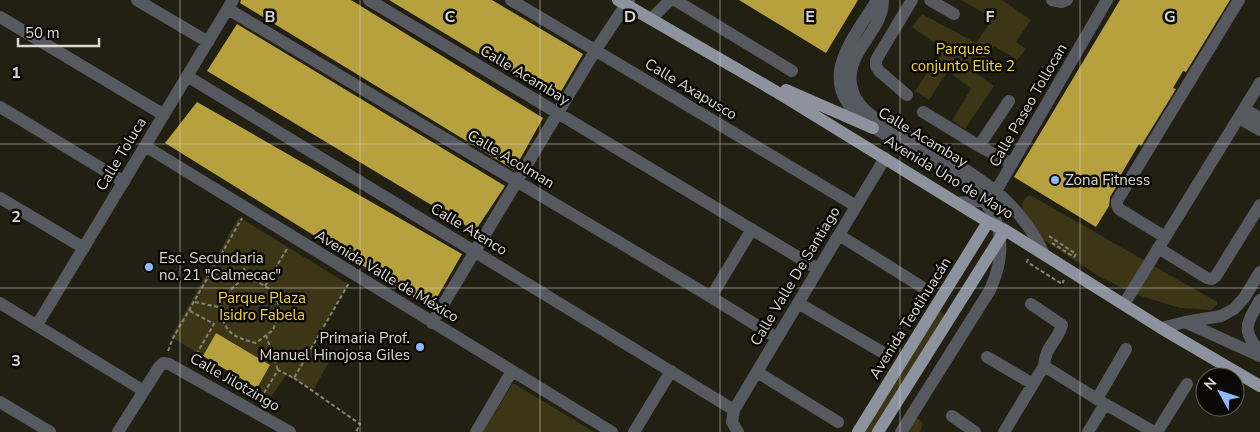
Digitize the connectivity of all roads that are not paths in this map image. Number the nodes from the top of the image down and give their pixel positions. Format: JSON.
{"nodes":[{"id":1,"x":137,"y":0,"type":"edge"},
{"id":2,"x":369,"y":0,"type":"edge"},
{"id":3,"x":510,"y":0,"type":"edge"},
{"id":4,"x":670,"y":0,"type":"edge"},
{"id":5,"x":675,"y":0,"type":"edge"},
{"id":6,"x":877,"y":0,"type":"edge"},
{"id":7,"x":883,"y":0,"type":"edge"},
{"id":8,"x":912,"y":0,"type":"edge"},
{"id":9,"x":930,"y":0,"type":"edge"},
{"id":10,"x":1052,"y":0,"type":"edge"},
{"id":11,"x":1067,"y":0,"type":"edge"},
{"id":12,"x":1108,"y":0,"type":"edge"},
{"id":13,"x":1239,"y":0,"type":"edge"},
{"id":14,"x":625,"y":1,"type":"edge"},
{"id":15,"x":231,"y":5,"type":"edge"},
{"id":16,"x":954,"y":14,"type":"dead end"},
{"id":17,"x":0,"y":17,"type":"edge"},
{"id":18,"x":651,"y":19,"type":"junction"},
{"id":19,"x":208,"y":42,"type":"junction"},
{"id":20,"x":595,"y":51,"type":"junction"},
{"id":21,"x":792,"y":70,"type":"dead end"},
{"id":22,"x":187,"y":76,"type":"junction"},
{"id":23,"x":760,"y":82,"type":"junction"},
{"id":24,"x":1260,"y":84,"type":"edge"},
{"id":25,"x":907,"y":95,"type":"dead end"},
{"id":26,"x":1009,"y":101,"type":"dead end"},
{"id":27,"x":0,"y":107,"type":"edge"},
{"id":28,"x":923,"y":112,"type":"dead end"},
{"id":29,"x":1242,"y":113,"type":"junction"},
{"id":30,"x":557,"y":114,"type":"junction"},
{"id":31,"x":164,"y":116,"type":"junction"},
{"id":32,"x":1260,"y":118,"type":"edge"},
{"id":33,"x":873,"y":128,"type":"junction"},
{"id":34,"x":1260,"y":130,"type":"edge"},
{"id":35,"x":145,"y":146,"type":"junction"},
{"id":36,"x":980,"y":146,"type":"junction"},
{"id":37,"x":885,"y":158,"type":"junction"},
{"id":38,"x":1012,"y":164,"type":"junction"},
{"id":39,"x":517,"y":181,"type":"junction"},
{"id":40,"x":124,"y":182,"type":"junction"},
{"id":41,"x":996,"y":192,"type":"junction"},
{"id":42,"x":0,"y":198,"type":"edge"},
{"id":43,"x":958,"y":203,"type":"junction"},
{"id":44,"x":1260,"y":205,"type":"edge"},
{"id":45,"x":856,"y":206,"type":"junction"},
{"id":46,"x":988,"y":222,"type":"junction"},
{"id":47,"x":752,"y":229,"type":"junction"},
{"id":48,"x":1005,"y":230,"type":"junction"},
{"id":49,"x":838,"y":235,"type":"junction"},
{"id":50,"x":1165,"y":237,"type":"junction"},
{"id":51,"x":84,"y":248,"type":"junction"},
{"id":52,"x":1158,"y":248,"type":"junction"},
{"id":53,"x":475,"y":251,"type":"junction"},
{"id":54,"x":1044,"y":254,"type":"junction"},
{"id":55,"x":818,"y":269,"type":"junction"},
{"id":56,"x":1260,"y":272,"type":"edge"},
{"id":57,"x":922,"y":287,"type":"dead end"},
{"id":58,"x":710,"y":297,"type":"junction"},
{"id":59,"x":1260,"y":300,"type":"edge"},
{"id":60,"x":0,"y":303,"type":"edge"},
{"id":61,"x":798,"y":304,"type":"junction"},
{"id":62,"x":1031,"y":304,"type":"dead end"},
{"id":63,"x":1124,"y":304,"type":"junction"},
{"id":64,"x":936,"y":307,"type":"junction"},
{"id":65,"x":950,"y":315,"type":"junction"},
{"id":66,"x":432,"y":322,"type":"junction"},
{"id":67,"x":1185,"y":322,"type":"junction"},
{"id":68,"x":37,"y":325,"type":"junction"},
{"id":69,"x":1161,"y":328,"type":"junction"},
{"id":70,"x":777,"y":338,"type":"junction"},
{"id":71,"x":1126,"y":349,"type":"dead end"},
{"id":72,"x":882,"y":352,"type":"dead end"},
{"id":73,"x":1260,"y":352,"type":"edge"},
{"id":74,"x":1260,"y":356,"type":"edge"},
{"id":75,"x":987,"y":357,"type":"dead end"},
{"id":76,"x":1044,"y":366,"type":"junction"},
{"id":77,"x":512,"y":371,"type":"junction"},
{"id":78,"x":671,"y":371,"type":"junction"},
{"id":79,"x":757,"y":372,"type":"junction"},
{"id":80,"x":1033,"y":384,"type":"junction"},
{"id":81,"x":1187,"y":384,"type":"dead end"},
{"id":82,"x":1260,"y":386,"type":"edge"},
{"id":83,"x":144,"y":391,"type":"junction"},
{"id":84,"x":0,"y":402,"type":"edge"},
{"id":85,"x":1101,"y":402,"type":"junction"},
{"id":86,"x":734,"y":410,"type":"junction"},
{"id":87,"x":952,"y":416,"type":"dead end"},
{"id":88,"x":838,"y":422,"type":"dead end"},
{"id":89,"x":122,"y":430,"type":"edge"},
{"id":90,"x":50,"y":432,"type":"edge"},
{"id":91,"x":290,"y":432,"type":"edge"},
{"id":92,"x":476,"y":432,"type":"edge"},
{"id":93,"x":612,"y":432,"type":"edge"},
{"id":94,"x":634,"y":432,"type":"edge"},
{"id":95,"x":738,"y":432,"type":"edge"},
{"id":96,"x":858,"y":432,"type":"edge"},
{"id":97,"x":878,"y":432,"type":"edge"},
{"id":98,"x":901,"y":432,"type":"edge"},
{"id":99,"x":975,"y":432,"type":"edge"},
{"id":100,"x":1004,"y":432,"type":"edge"},
{"id":101,"x":1088,"y":432,"type":"edge"},
{"id":102,"x":1155,"y":432,"type":"edge"}],
"edges":[{"from":1,"to":19,"type":"street"},
{"from":2,"to":30,"type":"street","name":"Calle Acambay"},
{"from":3,"to":20,"type":"street","name":"Calle Axapusco"},
{"from":4,"to":18,"type":"street"},
{"from":5,"to":21,"type":"street"},
{"from":6,"to":33,"type":"street","name":"Calle Acambay"},
{"from":7,"to":41,"type":"street","name":"Calle Acambay"},
{"from":8,"to":25,"type":"street"},
{"from":9,"to":16,"type":"street"},
{"from":10,"to":11,"type":"street"},
{"from":12,"to":38,"type":"street","name":"Calle Paseo Tollocan"},
{"from":13,"to":50,"type":"street"},
{"from":14,"to":18,"type":"main road","name":"Avenida Uno de Mayo"},
{"from":14,"to":20,"type":"street"},
{"from":15,"to":19,"type":"street","name":"Calle Toluca"},
{"from":15,"to":39,"type":"street","name":"Calle Acolman"},
{"from":17,"to":31,"type":"street"},
{"from":18,"to":23,"type":"main road","name":"Avenida Uno de Mayo"},
{"from":19,"to":22,"type":"street","name":"Calle Toluca"},
{"from":20,"to":30,"type":"street"},
{"from":20,"to":45,"type":"street","name":"Calle Axapusco"},
{"from":22,"to":31,"type":"street","name":"Calle Toluca"},
{"from":22,"to":53,"type":"street","name":"Calle Atenco"},
{"from":23,"to":33,"type":"main road"},
{"from":23,"to":37,"type":"main road","name":"Avenida Uno de Mayo"},
{"from":24,"to":29,"type":"street"},
{"from":26,"to":36,"type":"street"},
{"from":27,"to":40,"type":"street"},
{"from":28,"to":36,"type":"street"},
{"from":29,"to":32,"type":"street"},
{"from":29,"to":34,"type":"street"},
{"from":29,"to":50,"type":"street"},
{"from":30,"to":39,"type":"street"},
{"from":30,"to":47,"type":"street","name":"Calle Acambay"},
{"from":31,"to":35,"type":"street","name":"Calle Toluca"},
{"from":33,"to":98,"type":"street","name":"Calle Acambay"},
{"from":35,"to":40,"type":"street","name":"Calle Toluca"},
{"from":35,"to":66,"type":"street","name":"Avenida Valle de México"},
{"from":36,"to":38,"type":"street"},
{"from":37,"to":43,"type":"main road","name":"Avenida Uno de Mayo"},
{"from":37,"to":45,"type":"street","name":"Calle Valle De Santiago"},
{"from":38,"to":41,"type":"street","name":"Calle Paseo Tollocan"},
{"from":39,"to":53,"type":"street"},
{"from":39,"to":58,"type":"street","name":"Calle Acolman"},
{"from":40,"to":51,"type":"street","name":"Calle Toluca"},
{"from":41,"to":43,"type":"street","name":"Calle Paseo Tollocan"},
{"from":41,"to":54,"type":"street","name":"Calle Acambay"},
{"from":42,"to":51,"type":"street"},
{"from":43,"to":46,"type":"main road","name":"Avenida Uno de Mayo"},
{"from":44,"to":52,"type":"street"},
{"from":45,"to":49,"type":"street","name":"Calle Valle De Santiago"},
{"from":46,"to":48,"type":"main road","name":"Avenida Uno de Mayo"},
{"from":46,"to":64,"type":"main road","name":"Avenida Teotihuacán"},
{"from":47,"to":55,"type":"street","name":"Calle Acambay"},
{"from":47,"to":58,"type":"street"},
{"from":48,"to":54,"type":"main road","name":"Avenida Uno de Mayo"},
{"from":48,"to":65,"type":"main road"},
{"from":49,"to":55,"type":"street","name":"Calle Valle De Santiago"},
{"from":49,"to":57,"type":"street"},
{"from":50,"to":52,"type":"street"},
{"from":51,"to":68,"type":"street","name":"Calle Toluca"},
{"from":52,"to":63,"type":"street"},
{"from":53,"to":66,"type":"street"},
{"from":53,"to":78,"type":"street","name":"Calle Atenco"},
{"from":54,"to":63,"type":"main road","name":"Avenida Uno de Mayo"},
{"from":55,"to":61,"type":"street","name":"Calle Valle De Santiago"},
{"from":56,"to":67,"type":"street"},
{"from":58,"to":70,"type":"street","name":"Calle Acolman"},
{"from":59,"to":73,"type":"street"},
{"from":60,"to":68,"type":"street"},
{"from":61,"to":70,"type":"street","name":"Calle Valle De Santiago"},
{"from":61,"to":72,"type":"street"},
{"from":62,"to":76,"type":"street"},
{"from":63,"to":69,"type":"main road","name":"Avenida Uno de Mayo"},
{"from":64,"to":65,"type":"main road"},
{"from":64,"to":96,"type":"main road","name":"Avenida Teotihuacán"},
{"from":65,"to":97,"type":"main road"},
{"from":66,"to":77,"type":"street","name":"Avenida Valle de México"},
{"from":67,"to":69,"type":"street"},
{"from":67,"to":74,"type":"street"},
{"from":68,"to":83,"type":"street"},
{"from":69,"to":82,"type":"main road","name":"Avenida Uno de Mayo"},
{"from":70,"to":79,"type":"street","name":"Calle Valle De Santiago"},
{"from":71,"to":85,"type":"street"},
{"from":75,"to":80,"type":"street"},
{"from":76,"to":80,"type":"street"},
{"from":76,"to":85,"type":"street"},
{"from":77,"to":92,"type":"street"},
{"from":77,"to":93,"type":"street","name":"Avenida Valle de México"},
{"from":78,"to":86,"type":"street","name":"Calle Atenco"},
{"from":78,"to":94,"type":"street"},
{"from":79,"to":86,"type":"street","name":"Calle Valle De Santiago"},
{"from":79,"to":88,"type":"street"},
{"from":80,"to":100,"type":"street"},
{"from":81,"to":102,"type":"street"},
{"from":83,"to":89,"type":"street"},
{"from":83,"to":91,"type":"street","name":"Calle Jilotzingo"},
{"from":84,"to":90,"type":"street"},
{"from":85,"to":101,"type":"street"},
{"from":85,"to":102,"type":"street"},
{"from":86,"to":95,"type":"street"},
{"from":87,"to":99,"type":"street"}]}
